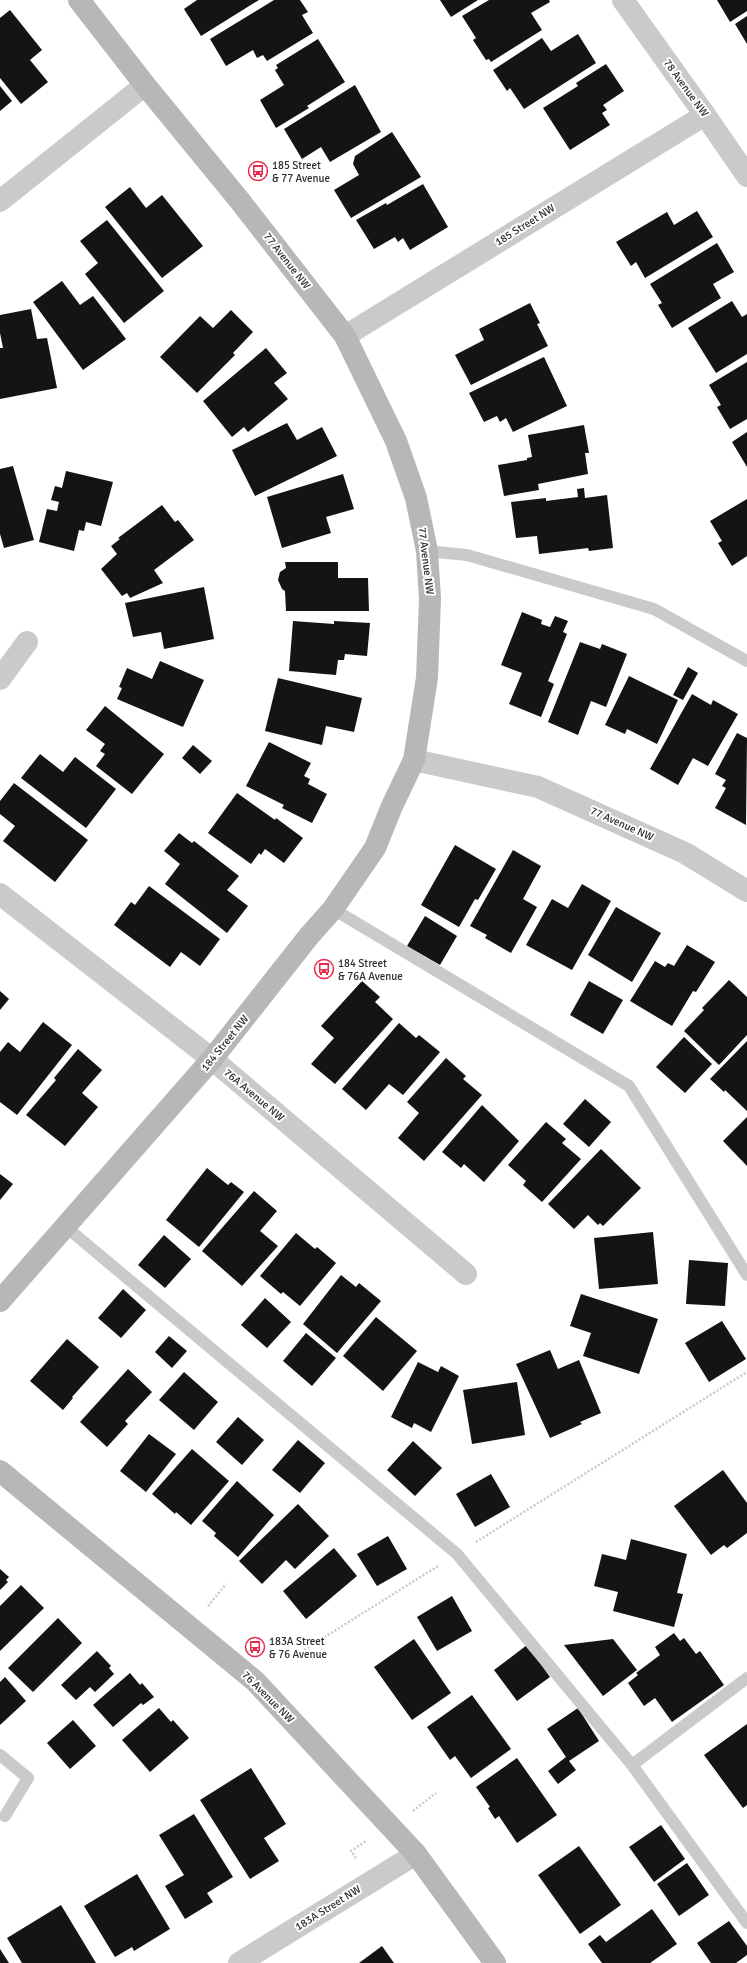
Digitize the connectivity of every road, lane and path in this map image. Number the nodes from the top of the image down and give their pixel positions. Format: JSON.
{"nodes":[{"id":1,"x":80,"y":0,"type":"edge"},
{"id":2,"x":623,"y":0,"type":"edge"},
{"id":3,"x":145,"y":85,"type":"junction"},
{"id":4,"x":706,"y":115,"type":"junction"},
{"id":5,"x":747,"y":176,"type":"edge"},
{"id":6,"x":0,"y":201,"type":"edge"},
{"id":7,"x":345,"y":336,"type":"junction"},
{"id":8,"x":426,"y":551,"type":"junction"},
{"id":9,"x":27,"y":642,"type":"dead end"},
{"id":10,"x":747,"y":661,"type":"edge"},
{"id":11,"x":0,"y":679,"type":"edge"},
{"id":12,"x":414,"y":760,"type":"junction"},
{"id":13,"x":747,"y":891,"type":"edge"},
{"id":14,"x":0,"y":894,"type":"edge"},
{"id":15,"x":333,"y":910,"type":"junction"},
{"id":16,"x":212,"y":1059,"type":"junction"},
{"id":17,"x":66,"y":1227,"type":"junction"},
{"id":18,"x":466,"y":1274,"type":"dead end"},
{"id":19,"x":747,"y":1275,"type":"edge"},
{"id":20,"x":0,"y":1301,"type":"edge"},
{"id":21,"x":747,"y":1372,"type":"edge"},
{"id":22,"x":0,"y":1471,"type":"edge"},
{"id":23,"x":457,"y":1554,"type":"junction"},
{"id":24,"x":304,"y":1650,"type":"dead end"},
{"id":25,"x":747,"y":1678,"type":"edge"},
{"id":26,"x":0,"y":1755,"type":"edge"},
{"id":27,"x":632,"y":1765,"type":"junction"},
{"id":28,"x":5,"y":1816,"type":"dead end"},
{"id":29,"x":416,"y":1854,"type":"junction"},
{"id":30,"x":747,"y":1923,"type":"edge"},
{"id":31,"x":245,"y":1962,"type":"edge"},
{"id":32,"x":495,"y":1963,"type":"edge"}],
"edges":[{"from":1,"to":3,"type":"street","name":"77 Avenue NW"},
{"from":2,"to":4,"type":"street","name":"78 Avenue NW"},
{"from":3,"to":6,"type":"street"},
{"from":3,"to":7,"type":"street","name":"77 Avenue NW"},
{"from":4,"to":5,"type":"street","name":"78 Avenue NW"},
{"from":4,"to":7,"type":"street","name":"185 Street NW"},
{"from":7,"to":8,"type":"street","name":"77 Avenue NW"},
{"from":8,"to":10,"type":"lane"},
{"from":8,"to":12,"type":"street","name":"77 Avenue NW"},
{"from":9,"to":11,"type":"street"},
{"from":12,"to":13,"type":"street","name":"77 Avenue NW"},
{"from":12,"to":15,"type":"street","name":"184 Street NW"},
{"from":14,"to":16,"type":"street","name":"76A Avenue NW"},
{"from":15,"to":16,"type":"street","name":"184 Street NW"},
{"from":15,"to":19,"type":"lane"},
{"from":16,"to":17,"type":"street","name":"184 Street NW"},
{"from":16,"to":18,"type":"street","name":"76A Avenue NW"},
{"from":17,"to":20,"type":"street","name":"184 Street NW"},
{"from":17,"to":23,"type":"lane"},
{"from":21,"to":23,"type":"path"},
{"from":22,"to":29,"type":"street","name":"76 Avenue NW"},
{"from":23,"to":24,"type":"path"},
{"from":23,"to":27,"type":"lane"},
{"from":25,"to":27,"type":"lane"},
{"from":26,"to":28,"type":"lane"},
{"from":27,"to":30,"type":"lane"},
{"from":29,"to":31,"type":"street","name":"183A Street NW"},
{"from":29,"to":32,"type":"street","name":"76 Avenue NW"}]}
